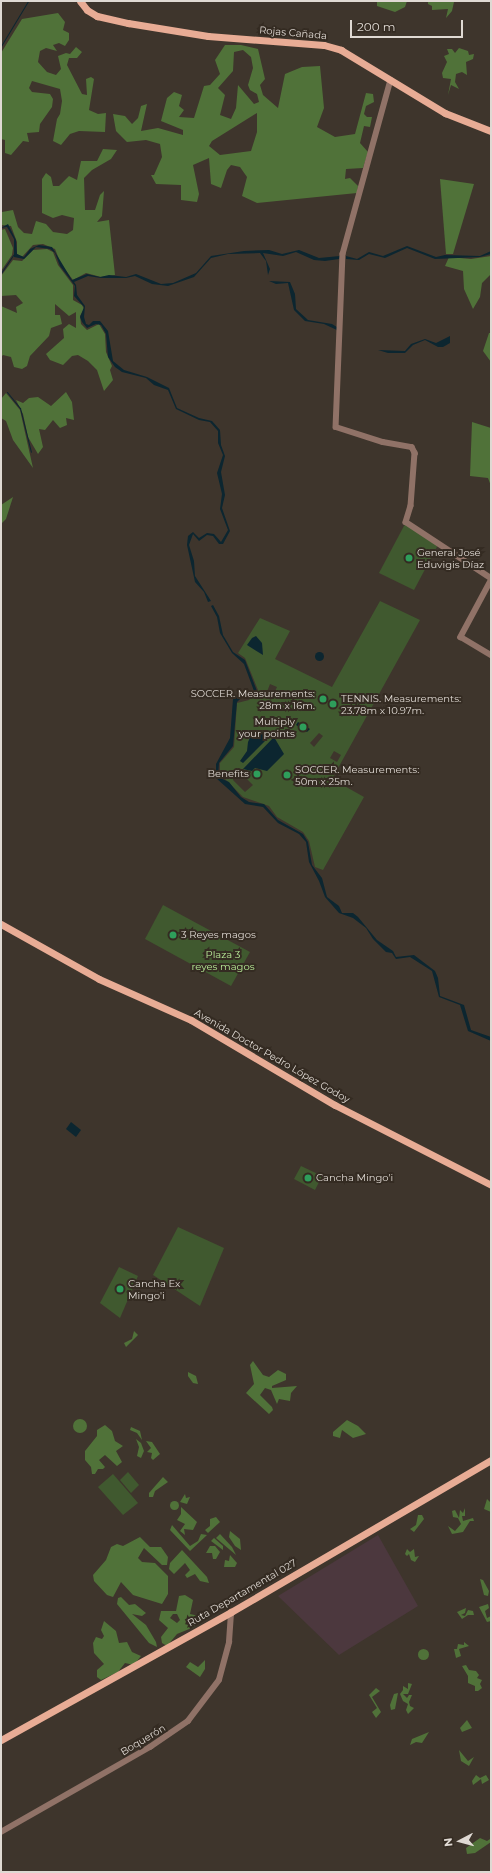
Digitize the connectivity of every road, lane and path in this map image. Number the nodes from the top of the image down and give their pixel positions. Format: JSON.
{"nodes":[{"id":1,"x":80,"y":1,"type":"edge"},
{"id":2,"x":391,"y":80,"type":"junction"},
{"id":3,"x":491,"y":131,"type":"edge"},
{"id":4,"x":491,"y":580,"type":"edge"},
{"id":5,"x":491,"y":655,"type":"edge"},
{"id":6,"x":1,"y":924,"type":"edge"},
{"id":7,"x":491,"y":1185,"type":"edge"},
{"id":8,"x":491,"y":1460,"type":"edge"},
{"id":9,"x":231,"y":1612,"type":"junction"},
{"id":10,"x":1,"y":1740,"type":"edge"},
{"id":11,"x":1,"y":1832,"type":"edge"}],
"edges":[{"from":1,"to":2,"type":"main road","name":"Rojas Cañada"},
{"from":2,"to":3,"type":"main road","name":"Rojas Cañada"},
{"from":2,"to":4,"type":"street"},
{"from":4,"to":5,"type":"street"},
{"from":6,"to":7,"type":"main road","name":"Avenida Doctor Pedro López Godoy"},
{"from":8,"to":9,"type":"main road","name":"Ruta Departamental 027"},
{"from":9,"to":10,"type":"main road","name":"Ruta Departamental 027"},
{"from":9,"to":11,"type":"street","name":"Boquerón"}]}
